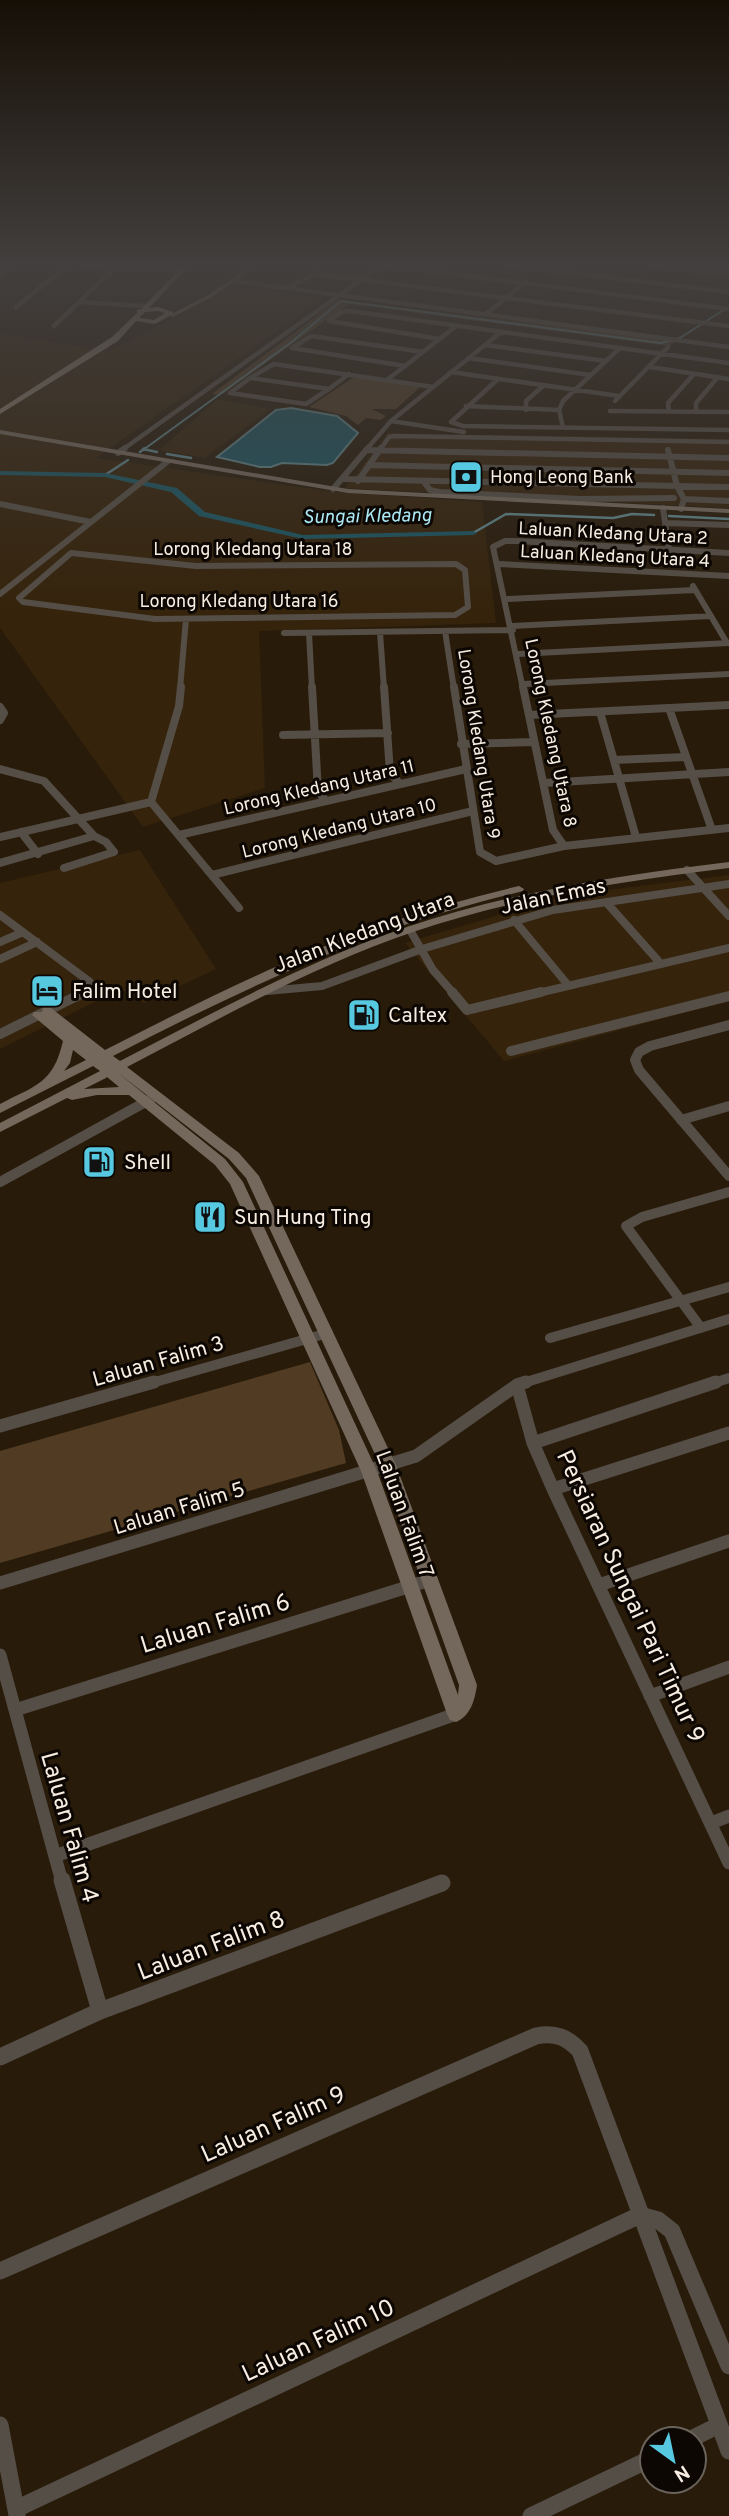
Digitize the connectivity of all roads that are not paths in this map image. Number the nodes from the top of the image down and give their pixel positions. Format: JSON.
{"nodes":[{"id":1,"x":49,"y":379,"type":"edge"},
{"id":2,"x":220,"y":379,"type":"edge"},
{"id":3,"x":248,"y":379,"type":"edge"},
{"id":4,"x":260,"y":379,"type":"edge"},
{"id":5,"x":342,"y":379,"type":"edge"},
{"id":6,"x":383,"y":379,"type":"edge"},
{"id":7,"x":442,"y":379,"type":"edge"},
{"id":8,"x":498,"y":379,"type":"edge"},
{"id":9,"x":501,"y":379,"type":"edge"},
{"id":10,"x":585,"y":379,"type":"edge"},
{"id":11,"x":637,"y":379,"type":"edge"},
{"id":12,"x":689,"y":379,"type":"edge"},
{"id":13,"x":716,"y":379,"type":"edge"},
{"id":14,"x":387,"y":380,"type":"joint"},
{"id":15,"x":543,"y":386,"type":"junction"},
{"id":16,"x":433,"y":387,"type":"junction"},
{"id":17,"x":329,"y":389,"type":"junction"},
{"id":18,"x":32,"y":390,"type":"junction"},
{"id":19,"x":574,"y":390,"type":"junction"},
{"id":20,"x":619,"y":396,"type":"junction"},
{"id":21,"x":0,"y":406,"type":"edge"},
{"id":22,"x":466,"y":406,"type":"junction"},
{"id":23,"x":526,"y":410,"type":"junction"},
{"id":24,"x":559,"y":410,"type":"junction"},
{"id":25,"x":610,"y":411,"type":"junction"},
{"id":26,"x":669,"y":411,"type":"junction"},
{"id":27,"x":0,"y":412,"type":"edge"},
{"id":28,"x":696,"y":412,"type":"junction"},
{"id":29,"x":729,"y":412,"type":"edge"},
{"id":30,"x":391,"y":421,"type":"junction"},
{"id":31,"x":563,"y":427,"type":"junction"},
{"id":32,"x":729,"y":430,"type":"edge"},
{"id":33,"x":614,"y":431,"type":"junction"},
{"id":34,"x":0,"y":432,"type":"edge"},
{"id":35,"x":549,"y":436,"type":"junction"},
{"id":36,"x":729,"y":436,"type":"edge"},
{"id":37,"x":443,"y":438,"type":"junction"},
{"id":38,"x":666,"y":438,"type":"junction"},
{"id":39,"x":729,"y":442,"type":"edge"},
{"id":40,"x":367,"y":450,"type":"junction"},
{"id":41,"x":379,"y":451,"type":"junction"},
{"id":42,"x":118,"y":453,"type":"junction"},
{"id":43,"x":443,"y":453,"type":"junction"},
{"id":44,"x":552,"y":454,"type":"junction"},
{"id":45,"x":670,"y":457,"type":"junction"},
{"id":46,"x":729,"y":458,"type":"edge"},
{"id":47,"x":167,"y":462,"type":"junction"},
{"id":48,"x":369,"y":465,"type":"junction"},
{"id":49,"x":441,"y":468,"type":"junction"},
{"id":50,"x":554,"y":470,"type":"junction"},
{"id":51,"x":674,"y":472,"type":"junction"},
{"id":52,"x":729,"y":472,"type":"edge"},
{"id":53,"x":345,"y":479,"type":"junction"},
{"id":54,"x":358,"y":481,"type":"junction"},
{"id":55,"x":424,"y":482,"type":"junction"},
{"id":56,"x":440,"y":482,"type":"junction"},
{"id":57,"x":559,"y":484,"type":"junction"},
{"id":58,"x":677,"y":486,"type":"junction"},
{"id":59,"x":729,"y":487,"type":"edge"},
{"id":60,"x":333,"y":489,"type":"junction"},
{"id":61,"x":561,"y":498,"type":"junction"},
{"id":62,"x":674,"y":498,"type":"junction"},
{"id":63,"x":684,"y":499,"type":"junction"},
{"id":64,"x":729,"y":501,"type":"edge"},
{"id":65,"x":0,"y":504,"type":"edge"},
{"id":66,"x":663,"y":508,"type":"junction"},
{"id":67,"x":681,"y":509,"type":"junction"},
{"id":68,"x":729,"y":511,"type":"edge"},
{"id":69,"x":90,"y":522,"type":"junction"},
{"id":70,"x":666,"y":523,"type":"junction"},
{"id":71,"x":729,"y":525,"type":"edge"},
{"id":72,"x":496,"y":543,"type":"joint"},
{"id":73,"x":669,"y":550,"type":"junction"},
{"id":74,"x":729,"y":553,"type":"edge"},
{"id":75,"x":499,"y":565,"type":"junction"},
{"id":76,"x":686,"y":574,"type":"junction"},
{"id":77,"x":729,"y":576,"type":"edge"},
{"id":78,"x":695,"y":590,"type":"junction"},
{"id":79,"x":0,"y":594,"type":"edge"},
{"id":80,"x":19,"y":598,"type":"joint"},
{"id":81,"x":506,"y":599,"type":"junction"},
{"id":82,"x":462,"y":613,"type":"joint"},
{"id":83,"x":711,"y":616,"type":"junction"},
{"id":84,"x":186,"y":619,"type":"junction"},
{"id":85,"x":512,"y":628,"type":"junction"},
{"id":86,"x":445,"y":631,"type":"junction"},
{"id":87,"x":380,"y":632,"type":"junction"},
{"id":88,"x":284,"y":633,"type":"dead end"},
{"id":89,"x":309,"y":633,"type":"junction"},
{"id":90,"x":728,"y":643,"type":"edge"},
{"id":91,"x":518,"y":654,"type":"junction"},
{"id":92,"x":729,"y":674,"type":"edge"},
{"id":93,"x":524,"y":684,"type":"junction"},
{"id":94,"x":729,"y":705,"type":"edge"},
{"id":95,"x":0,"y":707,"type":"edge"},
{"id":96,"x":669,"y":708,"type":"junction"},
{"id":97,"x":600,"y":712,"type":"junction"},
{"id":98,"x":529,"y":715,"type":"junction"},
{"id":99,"x":0,"y":720,"type":"edge"},
{"id":100,"x":388,"y":733,"type":"junction"},
{"id":101,"x":315,"y":734,"type":"junction"},
{"id":102,"x":283,"y":735,"type":"dead end"},
{"id":103,"x":534,"y":742,"type":"junction"},
{"id":104,"x":461,"y":744,"type":"junction"},
{"id":105,"x":686,"y":757,"type":"junction"},
{"id":106,"x":614,"y":760,"type":"junction"},
{"id":107,"x":0,"y":769,"type":"edge"},
{"id":108,"x":466,"y":769,"type":"junction"},
{"id":109,"x":729,"y":772,"type":"edge"},
{"id":110,"x":692,"y":774,"type":"junction"},
{"id":111,"x":619,"y":779,"type":"junction"},
{"id":112,"x":544,"y":783,"type":"junction"},
{"id":113,"x":400,"y":784,"type":"junction"},
{"id":114,"x":326,"y":801,"type":"junction"},
{"id":115,"x":151,"y":802,"type":"junction"},
{"id":116,"x":473,"y":811,"type":"junction"},
{"id":117,"x":79,"y":819,"type":"junction"},
{"id":118,"x":729,"y":828,"type":"edge"},
{"id":119,"x":712,"y":830,"type":"junction"},
{"id":120,"x":21,"y":832,"type":"junction"},
{"id":121,"x":179,"y":835,"type":"junction"},
{"id":122,"x":94,"y":836,"type":"junction"},
{"id":123,"x":0,"y":837,"type":"edge"},
{"id":124,"x":636,"y":837,"type":"junction"},
{"id":125,"x":564,"y":846,"type":"junction"},
{"id":126,"x":38,"y":854,"type":"junction"},
{"id":127,"x":729,"y":856,"type":"edge"},
{"id":128,"x":0,"y":863,"type":"edge"},
{"id":129,"x":729,"y":865,"type":"edge"},
{"id":130,"x":64,"y":868,"type":"dead end"},
{"id":131,"x":687,"y":870,"type":"junction"},
{"id":132,"x":212,"y":875,"type":"junction"},
{"id":133,"x":729,"y":884,"type":"edge"},
{"id":134,"x":703,"y":887,"type":"junction"},
{"id":135,"x":606,"y":902,"type":"junction"},
{"id":136,"x":239,"y":908,"type":"dead end"},
{"id":137,"x":0,"y":915,"type":"edge"},
{"id":138,"x":729,"y":916,"type":"edge"},
{"id":139,"x":514,"y":920,"type":"junction"},
{"id":140,"x":410,"y":930,"type":"junction"},
{"id":141,"x":23,"y":932,"type":"junction"},
{"id":142,"x":0,"y":942,"type":"edge"},
{"id":143,"x":37,"y":942,"type":"junction"},
{"id":144,"x":729,"y":948,"type":"edge"},
{"id":145,"x":422,"y":949,"type":"junction"},
{"id":146,"x":0,"y":959,"type":"edge"},
{"id":147,"x":661,"y":964,"type":"junction"},
{"id":148,"x":568,"y":985,"type":"junction"},
{"id":149,"x":267,"y":991,"type":"junction"},
{"id":150,"x":729,"y":996,"type":"edge"},
{"id":151,"x":42,"y":1013,"type":"junction"},
{"id":152,"x":729,"y":1025,"type":"edge"},
{"id":153,"x":0,"y":1034,"type":"edge"},
{"id":154,"x":74,"y":1039,"type":"junction"},
{"id":155,"x":137,"y":1039,"type":"junction"},
{"id":156,"x":159,"y":1046,"type":"junction"},
{"id":157,"x":511,"y":1051,"type":"dead end"},
{"id":158,"x":99,"y":1059,"type":"junction"},
{"id":159,"x":113,"y":1070,"type":"junction"},
{"id":160,"x":47,"y":1085,"type":"junction"},
{"id":161,"x":135,"y":1088,"type":"junction"},
{"id":162,"x":57,"y":1099,"type":"junction"},
{"id":163,"x":150,"y":1099,"type":"junction"},
{"id":164,"x":729,"y":1106,"type":"edge"},
{"id":165,"x":0,"y":1109,"type":"edge"},
{"id":166,"x":681,"y":1120,"type":"junction"},
{"id":167,"x":0,"y":1128,"type":"edge"},
{"id":168,"x":729,"y":1176,"type":"edge"},
{"id":169,"x":0,"y":1182,"type":"edge"},
{"id":170,"x":729,"y":1192,"type":"edge"},
{"id":171,"x":729,"y":1287,"type":"edge"},
{"id":172,"x":682,"y":1302,"type":"junction"},
{"id":173,"x":729,"y":1319,"type":"edge"},
{"id":174,"x":701,"y":1328,"type":"junction"},
{"id":175,"x":328,"y":1333,"type":"junction"},
{"id":176,"x":308,"y":1338,"type":"junction"},
{"id":177,"x":550,"y":1338,"type":"dead end"},
{"id":178,"x":729,"y":1378,"type":"edge"},
{"id":179,"x":517,"y":1385,"type":"junction"},
{"id":180,"x":0,"y":1426,"type":"edge"},
{"id":181,"x":729,"y":1433,"type":"edge"},
{"id":182,"x":533,"y":1443,"type":"junction"},
{"id":183,"x":388,"y":1465,"type":"junction"},
{"id":184,"x":369,"y":1471,"type":"junction"},
{"id":185,"x":553,"y":1489,"type":"junction"},
{"id":186,"x":729,"y":1541,"type":"edge"},
{"id":187,"x":430,"y":1580,"type":"junction"},
{"id":188,"x":0,"y":1583,"type":"edge"},
{"id":189,"x":598,"y":1585,"type":"junction"},
{"id":190,"x":410,"y":1586,"type":"junction"},
{"id":191,"x":0,"y":1655,"type":"edge"},
{"id":192,"x":729,"y":1667,"type":"edge"},
{"id":193,"x":650,"y":1696,"type":"junction"},
{"id":194,"x":15,"y":1710,"type":"junction"},
{"id":195,"x":456,"y":1714,"type":"junction"},
{"id":196,"x":729,"y":1816,"type":"edge"},
{"id":197,"x":711,"y":1823,"type":"junction"},
{"id":198,"x":55,"y":1856,"type":"junction"},
{"id":199,"x":729,"y":1863,"type":"edge"},
{"id":200,"x":442,"y":1883,"type":"dead end"},
{"id":201,"x":100,"y":2011,"type":"junction"},
{"id":202,"x":0,"y":2057,"type":"edge"},
{"id":203,"x":640,"y":2216,"type":"junction"},
{"id":204,"x":0,"y":2271,"type":"edge"},
{"id":205,"x":729,"y":2366,"type":"edge"},
{"id":206,"x":0,"y":2425,"type":"edge"},
{"id":207,"x":719,"y":2425,"type":"junction"},
{"id":208,"x":708,"y":2430,"type":"edge"},
{"id":209,"x":729,"y":2451,"type":"edge"},
{"id":210,"x":638,"y":2465,"type":"edge"},
{"id":211,"x":17,"y":2513,"type":"edge"},
{"id":212,"x":531,"y":2516,"type":"edge"}],
"edges":[{"from":1,"to":18,"type":"main road"},
{"from":2,"to":42,"type":"street"},
{"from":3,"to":17,"type":"street"},
{"from":4,"to":17,"type":"street"},
{"from":5,"to":17,"type":"street"},
{"from":6,"to":14,"type":"street"},
{"from":7,"to":16,"type":"street"},
{"from":8,"to":22,"type":"street"},
{"from":9,"to":15,"type":"street"},
{"from":10,"to":19,"type":"street"},
{"from":11,"to":20,"type":"street"},
{"from":12,"to":26,"type":"street"},
{"from":13,"to":28,"type":"street"},
{"from":14,"to":16,"type":"street"},
{"from":15,"to":19,"type":"street"},
{"from":15,"to":23,"type":"street"},
{"from":16,"to":30,"type":"street"},
{"from":18,"to":21,"type":"main road"},
{"from":18,"to":27,"type":"main road"},
{"from":19,"to":20,"type":"street"},
{"from":19,"to":24,"type":"street"},
{"from":20,"to":25,"type":"street"},
{"from":22,"to":23,"type":"street"},
{"from":22,"to":31,"type":"street"},
{"from":23,"to":24,"type":"street"},
{"from":24,"to":31,"type":"street"},
{"from":25,"to":26,"type":"street"},
{"from":25,"to":33,"type":"street"},
{"from":26,"to":28,"type":"street"},
{"from":28,"to":29,"type":"street"},
{"from":30,"to":35,"type":"street"},
{"from":30,"to":40,"type":"street"},
{"from":31,"to":33,"type":"street"},
{"from":32,"to":33,"type":"street"},
{"from":33,"to":35,"type":"street"},
{"from":33,"to":38,"type":"street"},
{"from":34,"to":42,"type":"street"},
{"from":35,"to":37,"type":"street"},
{"from":35,"to":38,"type":"street"},
{"from":35,"to":44,"type":"street"},
{"from":36,"to":38,"type":"street"},
{"from":37,"to":41,"type":"street"},
{"from":37,"to":43,"type":"street"},
{"from":38,"to":39,"type":"street"},
{"from":38,"to":45,"type":"street"},
{"from":40,"to":41,"type":"street"},
{"from":40,"to":53,"type":"street"},
{"from":41,"to":43,"type":"street"},
{"from":41,"to":48,"type":"street"},
{"from":42,"to":47,"type":"street"},
{"from":43,"to":44,"type":"street"},
{"from":43,"to":49,"type":"street"},
{"from":44,"to":45,"type":"street"},
{"from":44,"to":50,"type":"street"},
{"from":45,"to":46,"type":"street"},
{"from":45,"to":51,"type":"street"},
{"from":47,"to":60,"type":"street"},
{"from":47,"to":69,"type":"street"},
{"from":48,"to":49,"type":"street"},
{"from":48,"to":54,"type":"street"},
{"from":49,"to":50,"type":"street"},
{"from":49,"to":56,"type":"street"},
{"from":50,"to":51,"type":"street"},
{"from":50,"to":57,"type":"street"},
{"from":51,"to":52,"type":"street"},
{"from":51,"to":58,"type":"street"},
{"from":53,"to":54,"type":"street"},
{"from":53,"to":60,"type":"street"},
{"from":54,"to":55,"type":"street"},
{"from":55,"to":56,"type":"street"},
{"from":55,"to":61,"type":"street"},
{"from":56,"to":57,"type":"street"},
{"from":57,"to":58,"type":"street"},
{"from":57,"to":61,"type":"street"},
{"from":58,"to":59,"type":"street"},
{"from":58,"to":62,"type":"street"},
{"from":58,"to":63,"type":"street"},
{"from":60,"to":66,"type":"street"},
{"from":61,"to":62,"type":"street"},
{"from":62,"to":67,"type":"street"},
{"from":63,"to":64,"type":"street"},
{"from":63,"to":67,"type":"street"},
{"from":65,"to":69,"type":"street"},
{"from":66,"to":67,"type":"street"},
{"from":66,"to":70,"type":"street"},
{"from":67,"to":68,"type":"street"},
{"from":69,"to":79,"type":"street"},
{"from":70,"to":71,"type":"street"},
{"from":70,"to":73,"type":"street"},
{"from":72,"to":73,"type":"street","name":"Laluan Kledang Utara 2"},
{"from":72,"to":75,"type":"street","name":"Lorong Kledang Utara 8"},
{"from":73,"to":74,"type":"street","name":"Laluan Kledang Utara 2"},
{"from":75,"to":76,"type":"street","name":"Laluan Kledang Utara 4"},
{"from":75,"to":81,"type":"street","name":"Lorong Kledang Utara 8"},
{"from":76,"to":77,"type":"street","name":"Laluan Kledang Utara 4"},
{"from":76,"to":78,"type":"street"},
{"from":78,"to":81,"type":"street"},
{"from":78,"to":83,"type":"street"},
{"from":80,"to":82,"type":"street","name":"Lorong Kledang Utara 18"},
{"from":80,"to":84,"type":"street","name":"Lorong Kledang Utara 16"},
{"from":81,"to":85,"type":"street","name":"Lorong Kledang Utara 8"},
{"from":82,"to":84,"type":"street","name":"Lorong Kledang Utara 16"},
{"from":83,"to":85,"type":"street"},
{"from":83,"to":90,"type":"street"},
{"from":84,"to":115,"type":"street"},
{"from":85,"to":86,"type":"street"},
{"from":85,"to":91,"type":"street","name":"Lorong Kledang Utara 8"},
{"from":86,"to":87,"type":"street"},
{"from":86,"to":104,"type":"street","name":"Lorong Kledang Utara 9"},
{"from":87,"to":89,"type":"street"},
{"from":87,"to":100,"type":"street"},
{"from":88,"to":89,"type":"street"},
{"from":89,"to":101,"type":"street"},
{"from":90,"to":91,"type":"street"},
{"from":91,"to":93,"type":"street","name":"Lorong Kledang Utara 8"},
{"from":92,"to":93,"type":"street"},
{"from":93,"to":98,"type":"street","name":"Lorong Kledang Utara 8"},
{"from":94,"to":96,"type":"street"},
{"from":95,"to":99,"type":"street"},
{"from":96,"to":97,"type":"street"},
{"from":96,"to":105,"type":"street"},
{"from":97,"to":98,"type":"street"},
{"from":97,"to":106,"type":"street"},
{"from":98,"to":103,"type":"street","name":"Lorong Kledang Utara 8"},
{"from":100,"to":101,"type":"street"},
{"from":100,"to":113,"type":"street"},
{"from":101,"to":102,"type":"street"},
{"from":101,"to":114,"type":"street"},
{"from":103,"to":104,"type":"street"},
{"from":103,"to":112,"type":"street","name":"Lorong Kledang Utara 8"},
{"from":104,"to":108,"type":"street","name":"Lorong Kledang Utara 9"},
{"from":105,"to":106,"type":"street"},
{"from":105,"to":110,"type":"street"},
{"from":106,"to":111,"type":"street"},
{"from":107,"to":117,"type":"street"},
{"from":108,"to":113,"type":"street","name":"Lorong Kledang Utara 11"},
{"from":108,"to":116,"type":"street","name":"Lorong Kledang Utara 9"},
{"from":109,"to":110,"type":"street"},
{"from":110,"to":111,"type":"street"},
{"from":110,"to":119,"type":"street"},
{"from":111,"to":112,"type":"street"},
{"from":111,"to":124,"type":"street"},
{"from":112,"to":125,"type":"street","name":"Lorong Kledang Utara 8"},
{"from":113,"to":114,"type":"street","name":"Lorong Kledang Utara 11"},
{"from":114,"to":121,"type":"street","name":"Lorong Kledang Utara 11"},
{"from":115,"to":117,"type":"street"},
{"from":115,"to":121,"type":"street"},
{"from":116,"to":125,"type":"street","name":"Lorong Kledang Utara 9"},
{"from":116,"to":132,"type":"street","name":"Lorong Kledang Utara 10"},
{"from":117,"to":120,"type":"street"},
{"from":117,"to":122,"type":"street"},
{"from":118,"to":119,"type":"street"},
{"from":119,"to":124,"type":"street"},
{"from":120,"to":123,"type":"street"},
{"from":120,"to":126,"type":"street"},
{"from":121,"to":132,"type":"street"},
{"from":122,"to":126,"type":"street"},
{"from":122,"to":130,"type":"street"},
{"from":124,"to":125,"type":"street"},
{"from":126,"to":128,"type":"street"},
{"from":127,"to":155,"type":"street","name":"Jalan Kledang Utara"},
{"from":129,"to":131,"type":"street","name":"Jalan Kledang Utara"},
{"from":131,"to":134,"type":"street"},
{"from":131,"to":140,"type":"street","name":"Jalan Kledang Utara"},
{"from":132,"to":136,"type":"street"},
{"from":133,"to":134,"type":"street","name":"Jalan Emas"},
{"from":134,"to":135,"type":"street","name":"Jalan Emas"},
{"from":134,"to":138,"type":"street"},
{"from":135,"to":139,"type":"street","name":"Jalan Emas"},
{"from":135,"to":147,"type":"street"},
{"from":137,"to":141,"type":"street"},
{"from":139,"to":145,"type":"street","name":"Jalan Emas"},
{"from":139,"to":148,"type":"street"},
{"from":140,"to":145,"type":"street"},
{"from":140,"to":149,"type":"street","name":"Jalan Kledang Utara"},
{"from":141,"to":142,"type":"street"},
{"from":141,"to":143,"type":"street"},
{"from":143,"to":146,"type":"street"},
{"from":143,"to":151,"type":"street"},
{"from":144,"to":147,"type":"street"},
{"from":145,"to":148,"type":"street"},
{"from":145,"to":149,"type":"street","name":"Jalan Emas"},
{"from":147,"to":148,"type":"street"},
{"from":149,"to":156,"type":"street","name":"Jalan Kledang Utara"},
{"from":150,"to":157,"type":"street"},
{"from":151,"to":153,"type":"street"},
{"from":151,"to":154,"type":"street","name":"Laluan Falim 7"},
{"from":152,"to":166,"type":"street"},
{"from":154,"to":155,"type":"street"},
{"from":154,"to":158,"type":"street","name":"Laluan Falim 7"},
{"from":154,"to":160,"type":"street"},
{"from":155,"to":158,"type":"street","name":"Jalan Kledang Utara"},
{"from":156,"to":159,"type":"street","name":"Jalan Kledang Utara"},
{"from":156,"to":161,"type":"street"},
{"from":158,"to":159,"type":"street","name":"Laluan Falim 7"},
{"from":158,"to":160,"type":"street","name":"Jalan Kledang Utara"},
{"from":159,"to":161,"type":"street","name":"Laluan Falim 7"},
{"from":159,"to":162,"type":"street","name":"Jalan Kledang Utara"},
{"from":160,"to":165,"type":"street","name":"Jalan Kledang Utara"},
{"from":161,"to":162,"type":"street"},
{"from":161,"to":163,"type":"street","name":"Laluan Falim 7"},
{"from":162,"to":167,"type":"street","name":"Jalan Kledang Utara"},
{"from":163,"to":169,"type":"street"},
{"from":163,"to":175,"type":"street"},
{"from":163,"to":176,"type":"street","name":"Laluan Falim 7"},
{"from":164,"to":166,"type":"street"},
{"from":166,"to":168,"type":"street"},
{"from":170,"to":172,"type":"street"},
{"from":171,"to":172,"type":"street"},
{"from":172,"to":174,"type":"street"},
{"from":172,"to":177,"type":"street"},
{"from":173,"to":174,"type":"street","name":"Laluan Falim 5"},
{"from":174,"to":179,"type":"street","name":"Laluan Falim 5"},
{"from":175,"to":176,"type":"street","name":"Laluan Falim 3"},
{"from":175,"to":183,"type":"street"},
{"from":176,"to":180,"type":"street","name":"Laluan Falim 3"},
{"from":176,"to":184,"type":"street","name":"Laluan Falim 7"},
{"from":178,"to":182,"type":"street"},
{"from":179,"to":182,"type":"street","name":"Persiaran Sungai Pari Timur 9"},
{"from":179,"to":183,"type":"street","name":"Laluan Falim 5"},
{"from":181,"to":185,"type":"street"},
{"from":182,"to":185,"type":"street","name":"Persiaran Sungai Pari Timur 9"},
{"from":183,"to":184,"type":"street","name":"Laluan Falim 5"},
{"from":183,"to":187,"type":"street"},
{"from":184,"to":188,"type":"street","name":"Laluan Falim 5"},
{"from":184,"to":190,"type":"street","name":"Laluan Falim 7"},
{"from":185,"to":189,"type":"street","name":"Persiaran Sungai Pari Timur 9"},
{"from":186,"to":189,"type":"street"},
{"from":187,"to":190,"type":"street","name":"Laluan Falim 6"},
{"from":187,"to":195,"type":"street"},
{"from":189,"to":193,"type":"street","name":"Persiaran Sungai Pari Timur 9"},
{"from":190,"to":194,"type":"street","name":"Laluan Falim 6"},
{"from":190,"to":195,"type":"street","name":"Laluan Falim 7"},
{"from":191,"to":194,"type":"street","name":"Laluan Falim 4"},
{"from":192,"to":193,"type":"street"},
{"from":193,"to":197,"type":"street","name":"Persiaran Sungai Pari Timur 9"},
{"from":194,"to":198,"type":"street","name":"Laluan Falim 4"},
{"from":195,"to":198,"type":"street"},
{"from":196,"to":197,"type":"street"},
{"from":197,"to":199,"type":"street","name":"Persiaran Sungai Pari Timur 9"},
{"from":198,"to":201,"type":"street","name":"Laluan Falim 4"},
{"from":200,"to":201,"type":"street","name":"Laluan Falim 8"},
{"from":201,"to":202,"type":"street","name":"Laluan Falim 8"},
{"from":203,"to":204,"type":"street","name":"Laluan Falim 9"},
{"from":203,"to":205,"type":"street"},
{"from":203,"to":207,"type":"street"},
{"from":203,"to":211,"type":"street","name":"Laluan Falim 10"},
{"from":206,"to":211,"type":"street"},
{"from":207,"to":208,"type":"street"},
{"from":207,"to":209,"type":"street"},
{"from":210,"to":212,"type":"street"}]}
